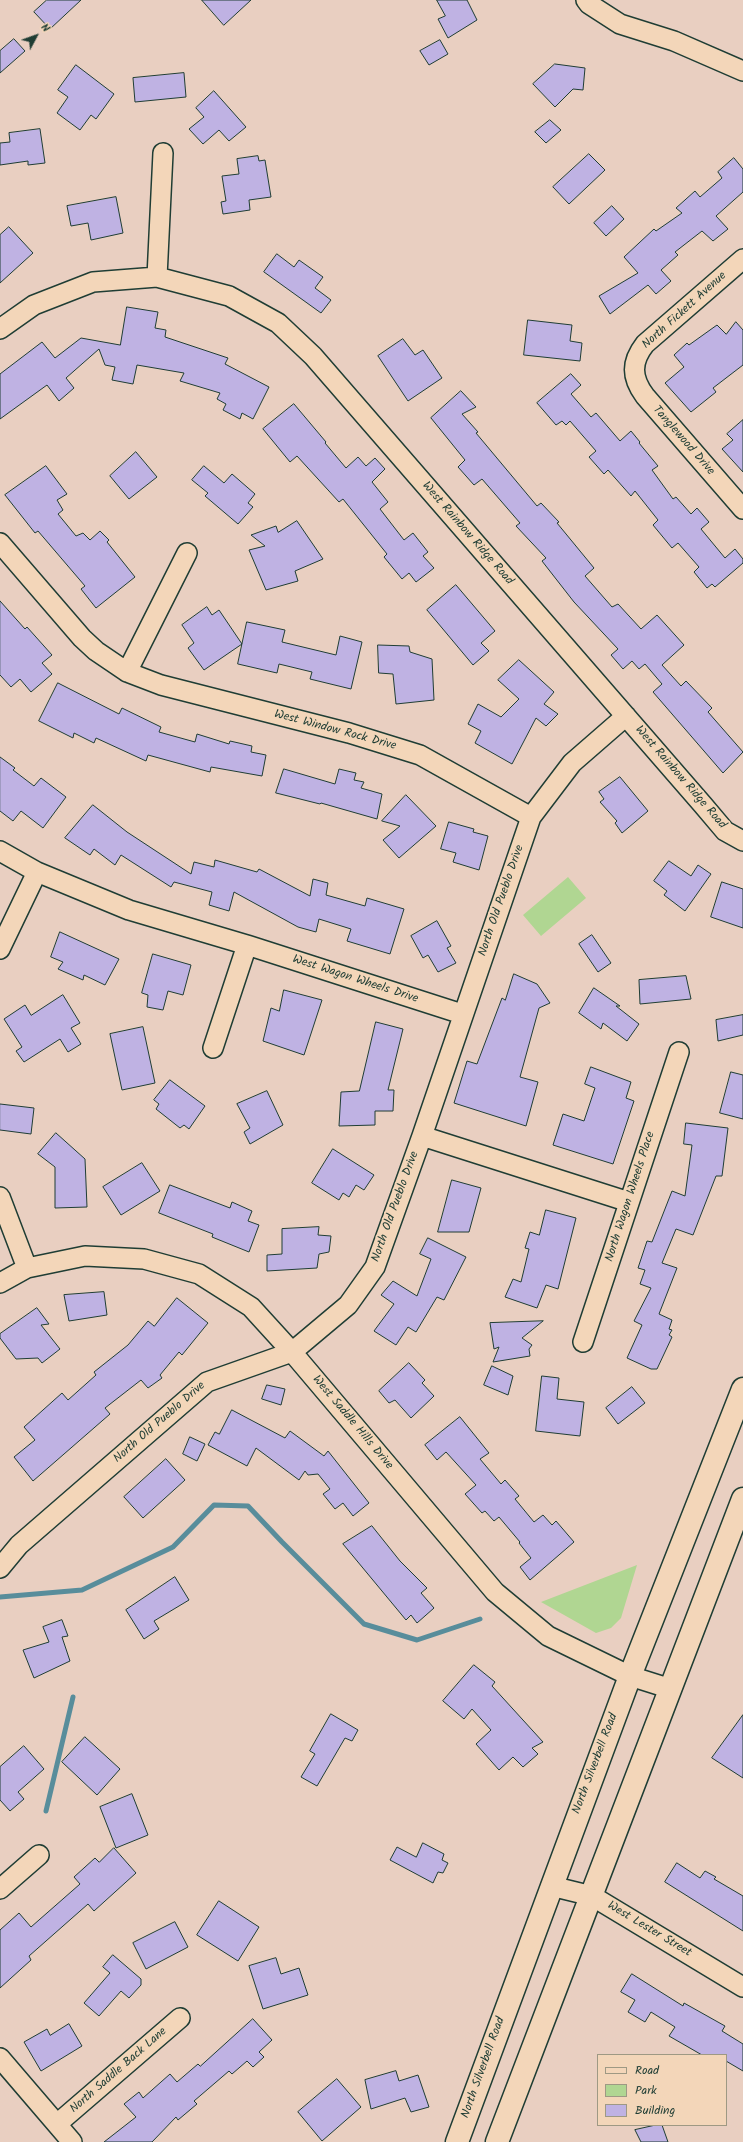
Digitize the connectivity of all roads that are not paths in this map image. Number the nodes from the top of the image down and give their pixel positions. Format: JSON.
{"nodes":[{"id":1,"x":586,"y":0,"type":"edge"},
{"id":2,"x":743,"y":71,"type":"edge"},
{"id":3,"x":163,"y":153,"type":"dead end"},
{"id":4,"x":743,"y":259,"type":"edge"},
{"id":5,"x":157,"y":277,"type":"junction"},
{"id":6,"x":0,"y":330,"type":"edge"},
{"id":7,"x":627,"y":367,"type":"joint"},
{"id":8,"x":743,"y":509,"type":"edge"},
{"id":9,"x":0,"y":543,"type":"edge"},
{"id":10,"x":187,"y":553,"type":"dead end"},
{"id":11,"x":127,"y":672,"type":"junction"},
{"id":12,"x":626,"y":716,"type":"junction"},
{"id":13,"x":531,"y":817,"type":"junction"},
{"id":14,"x":743,"y":841,"type":"edge"},
{"id":15,"x":0,"y":851,"type":"edge"},
{"id":16,"x":37,"y":872,"type":"junction"},
{"id":17,"x":247,"y":945,"type":"junction"},
{"id":18,"x":0,"y":949,"type":"edge"},
{"id":19,"x":462,"y":1014,"type":"junction"},
{"id":20,"x":213,"y":1048,"type":"dead end"},
{"id":21,"x":678,"y":1052,"type":"dead end"},
{"id":22,"x":422,"y":1136,"type":"junction"},
{"id":23,"x":0,"y":1197,"type":"edge"},
{"id":24,"x":629,"y":1202,"type":"junction"},
{"id":25,"x":27,"y":1268,"type":"junction"},
{"id":26,"x":0,"y":1283,"type":"edge"},
{"id":27,"x":583,"y":1342,"type":"dead end"},
{"id":28,"x":292,"y":1352,"type":"junction"},
{"id":29,"x":743,"y":1389,"type":"edge"},
{"id":30,"x":743,"y":1499,"type":"edge"},
{"id":31,"x":0,"y":1568,"type":"edge"},
{"id":32,"x":630,"y":1676,"type":"junction"},
{"id":33,"x":668,"y":1688,"type":"junction"},
{"id":34,"x":39,"y":1855,"type":"dead end"},
{"id":35,"x":551,"y":1886,"type":"junction"},
{"id":36,"x":0,"y":1889,"type":"edge"},
{"id":37,"x":592,"y":1896,"type":"junction"},
{"id":38,"x":743,"y":1987,"type":"edge"},
{"id":39,"x":180,"y":2018,"type":"dead end"},
{"id":40,"x":0,"y":2058,"type":"edge"},
{"id":41,"x":57,"y":2124,"type":"junction"},
{"id":42,"x":72,"y":2142,"type":"edge"},
{"id":43,"x":457,"y":2142,"type":"edge"},
{"id":44,"x":497,"y":2142,"type":"edge"}],
"edges":[{"from":1,"to":2,"type":"street"},
{"from":3,"to":5,"type":"street"},
{"from":4,"to":7,"type":"street","name":"North Fickett Avenue"},
{"from":5,"to":6,"type":"street","name":"West Rainbow Ridge Road"},
{"from":5,"to":12,"type":"street","name":"West Rainbow Ridge Road"},
{"from":7,"to":8,"type":"street","name":"Tanglewood Drive"},
{"from":9,"to":11,"type":"street","name":"West Window Rock Drive"},
{"from":10,"to":11,"type":"street"},
{"from":11,"to":13,"type":"street","name":"West Window Rock Drive"},
{"from":12,"to":13,"type":"street","name":"North Old Pueblo Drive"},
{"from":12,"to":14,"type":"street","name":"West Rainbow Ridge Road"},
{"from":13,"to":19,"type":"street","name":"North Old Pueblo Drive"},
{"from":15,"to":16,"type":"street","name":"West Wagon Wheels Drive"},
{"from":16,"to":17,"type":"street","name":"West Wagon Wheels Drive"},
{"from":16,"to":18,"type":"street"},
{"from":17,"to":19,"type":"street","name":"West Wagon Wheels Drive"},
{"from":17,"to":20,"type":"street"},
{"from":19,"to":22,"type":"street","name":"North Old Pueblo Drive"},
{"from":21,"to":24,"type":"street","name":"North Wagon Wheels Place"},
{"from":22,"to":24,"type":"street"},
{"from":22,"to":28,"type":"street","name":"North Old Pueblo Drive"},
{"from":23,"to":25,"type":"street"},
{"from":24,"to":27,"type":"street","name":"North Wagon Wheels Place"},
{"from":25,"to":26,"type":"street","name":"West Saddle Hills Drive"},
{"from":25,"to":28,"type":"street","name":"West Saddle Hills Drive"},
{"from":28,"to":31,"type":"street","name":"North Old Pueblo Drive"},
{"from":28,"to":32,"type":"street","name":"West Saddle Hills Drive"},
{"from":29,"to":32,"type":"main road","name":"North Silverbell Road"},
{"from":30,"to":33,"type":"main road"},
{"from":32,"to":33,"type":"street","name":"West Saddle Hills Drive"},
{"from":32,"to":35,"type":"main road","name":"North Silverbell Road"},
{"from":33,"to":37,"type":"main road"},
{"from":34,"to":36,"type":"street"},
{"from":35,"to":37,"type":"street","name":"West Lester Street"},
{"from":35,"to":43,"type":"main road","name":"North Silverbell Road"},
{"from":37,"to":38,"type":"street","name":"West Lester Street"},
{"from":37,"to":44,"type":"main road"},
{"from":39,"to":41,"type":"street","name":"North Saddle Back Lane"},
{"from":40,"to":41,"type":"street"},
{"from":41,"to":42,"type":"street"}]}
